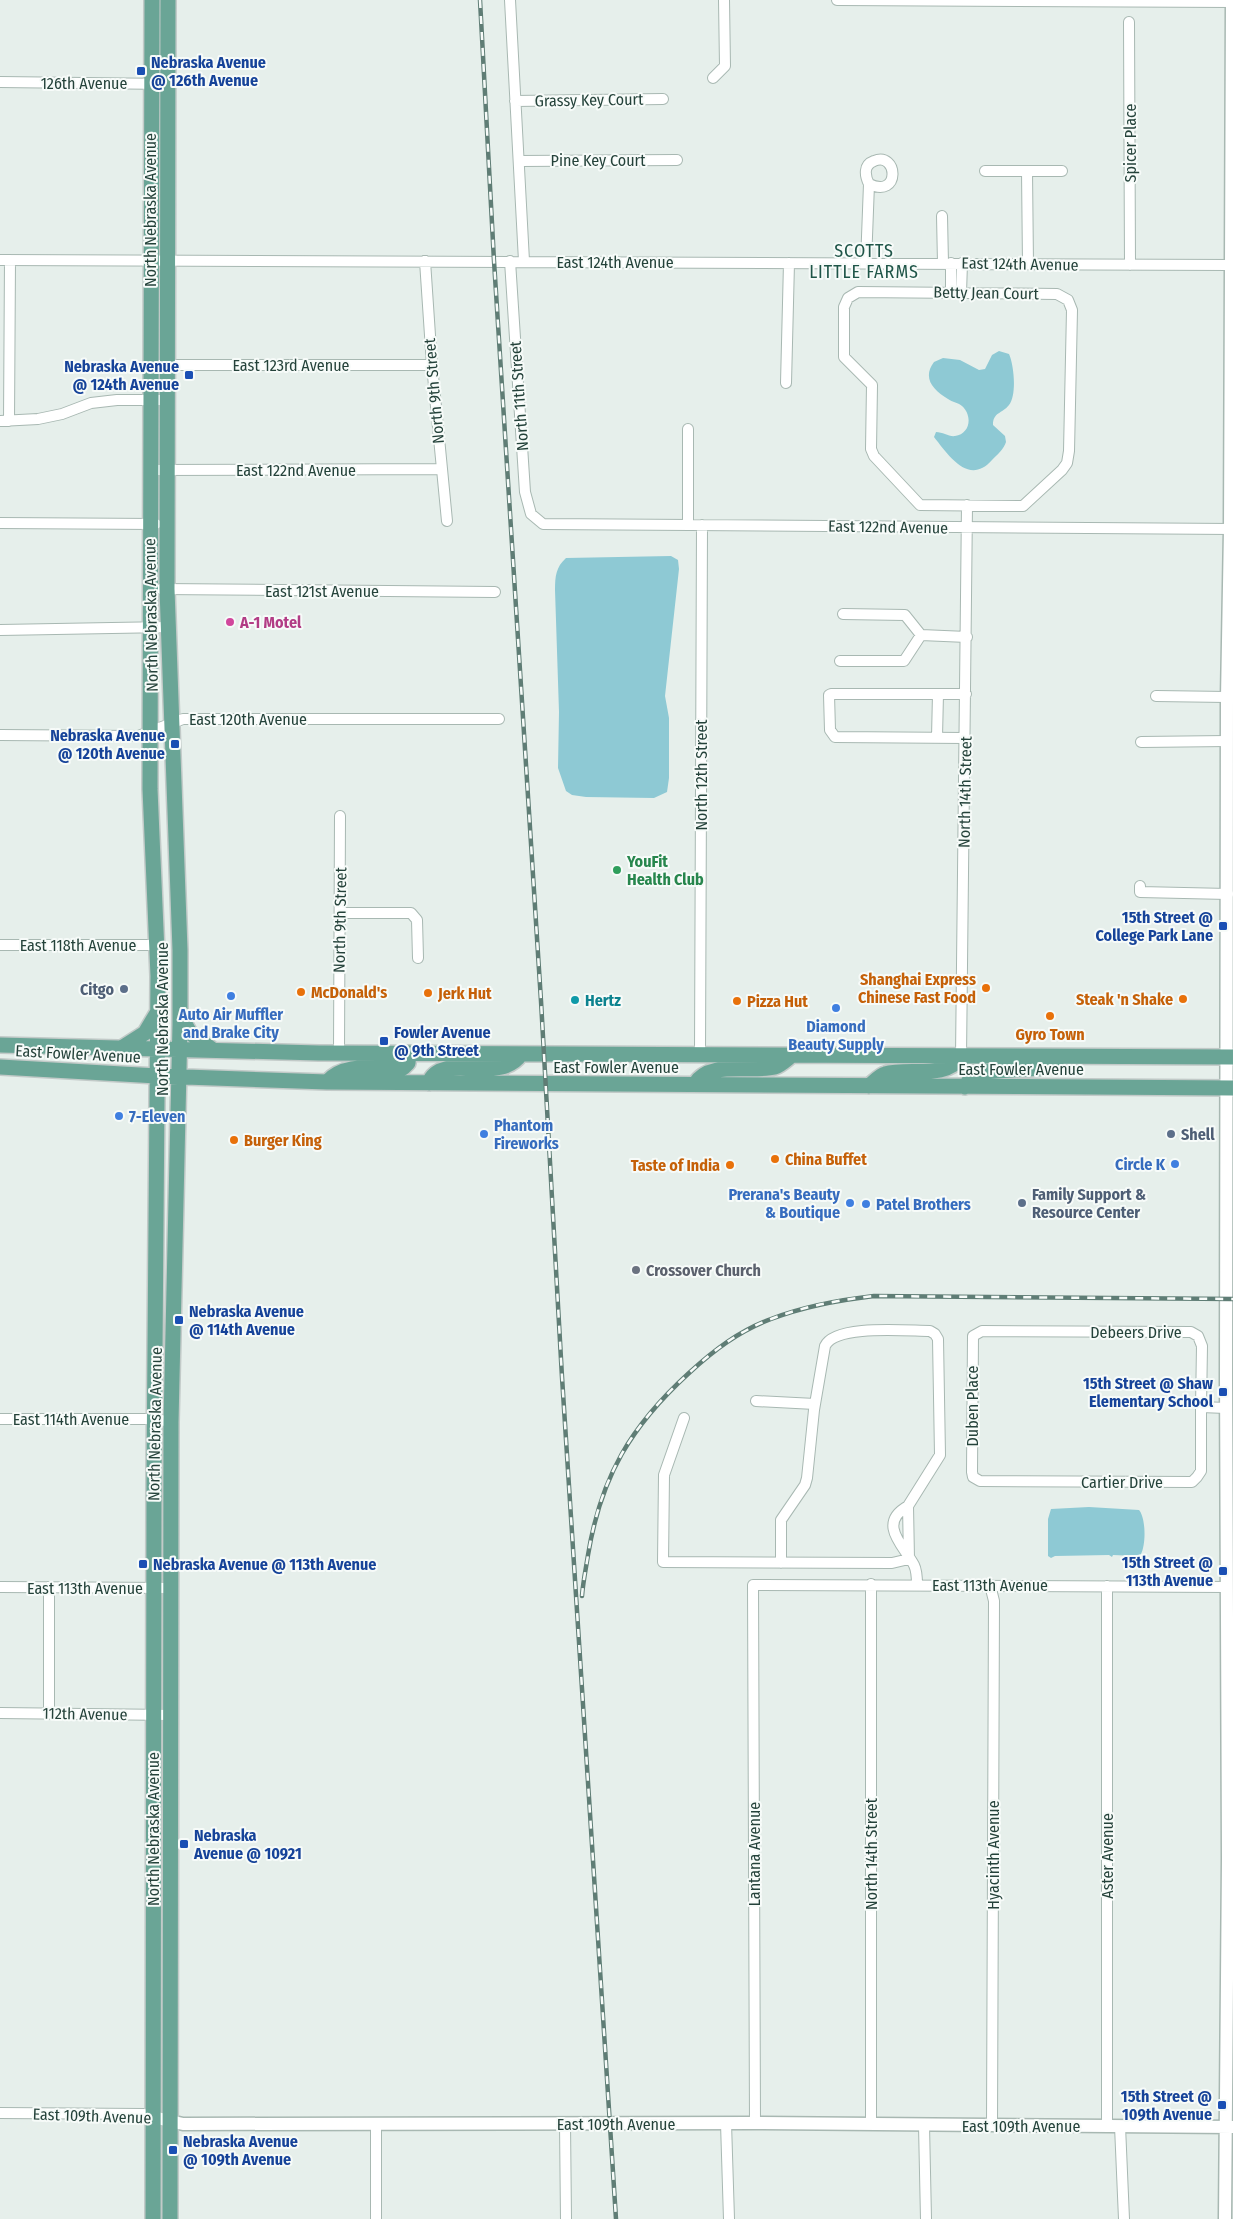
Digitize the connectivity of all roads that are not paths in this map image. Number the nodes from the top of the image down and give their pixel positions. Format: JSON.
{"nodes":[{"id":1,"x":152,"y":0,"type":"edge"},
{"id":2,"x":168,"y":0,"type":"edge"},
{"id":3,"x":510,"y":0,"type":"edge"},
{"id":4,"x":724,"y":0,"type":"edge"},
{"id":5,"x":837,"y":0,"type":"edge"},
{"id":6,"x":969,"y":1,"type":"edge"},
{"id":7,"x":1232,"y":2,"type":"edge"},
{"id":8,"x":1129,"y":22,"type":"dead end"},
{"id":9,"x":713,"y":78,"type":"dead end"},
{"id":10,"x":0,"y":82,"type":"edge"},
{"id":11,"x":151,"y":84,"type":"junction"},
{"id":12,"x":168,"y":84,"type":"junction"},
{"id":13,"x":663,"y":98,"type":"dead end"},
{"id":14,"x":515,"y":101,"type":"junction"},
{"id":15,"x":677,"y":160,"type":"dead end"},
{"id":16,"x":520,"y":161,"type":"junction"},
{"id":17,"x":985,"y":171,"type":"dead end"},
{"id":18,"x":1027,"y":171,"type":"junction"},
{"id":19,"x":1062,"y":172,"type":"dead end"},
{"id":20,"x":869,"y":184,"type":"dead end"},
{"id":21,"x":1232,"y":191,"type":"edge"},
{"id":22,"x":942,"y":216,"type":"dead end"},
{"id":23,"x":5,"y":260,"type":"edge"},
{"id":24,"x":151,"y":260,"type":"junction"},
{"id":25,"x":167,"y":260,"type":"junction"},
{"id":26,"x":425,"y":261,"type":"junction"},
{"id":27,"x":510,"y":261,"type":"junction"},
{"id":28,"x":524,"y":261,"type":"junction"},
{"id":29,"x":789,"y":263,"type":"junction"},
{"id":30,"x":947,"y":263,"type":"junction"},
{"id":31,"x":962,"y":263,"type":"junction"},
{"id":32,"x":866,"y":264,"type":"junction"},
{"id":33,"x":1028,"y":264,"type":"junction"},
{"id":34,"x":1130,"y":265,"type":"junction"},
{"id":35,"x":1231,"y":265,"type":"junction"},
{"id":36,"x":956,"y":292,"type":"junction"},
{"id":37,"x":151,"y":365,"type":"junction"},
{"id":38,"x":167,"y":365,"type":"junction"},
{"id":39,"x":432,"y":365,"type":"junction"},
{"id":40,"x":786,"y":383,"type":"dead end"},
{"id":41,"x":151,"y":400,"type":"junction"},
{"id":42,"x":167,"y":400,"type":"junction"},
{"id":43,"x":4,"y":420,"type":"edge"},
{"id":44,"x":688,"y":430,"type":"dead end"},
{"id":45,"x":440,"y":469,"type":"junction"},
{"id":46,"x":159,"y":470,"type":"junction"},
{"id":47,"x":967,"y":505,"type":"junction"},
{"id":48,"x":447,"y":521,"type":"dead end"},
{"id":49,"x":0,"y":523,"type":"edge"},
{"id":50,"x":151,"y":524,"type":"junction"},
{"id":51,"x":543,"y":524,"type":"joint"},
{"id":52,"x":167,"y":525,"type":"junction"},
{"id":53,"x":688,"y":525,"type":"junction"},
{"id":54,"x":702,"y":525,"type":"junction"},
{"id":55,"x":966,"y":528,"type":"junction"},
{"id":56,"x":1232,"y":529,"type":"edge"},
{"id":57,"x":150,"y":589,"type":"junction"},
{"id":58,"x":167,"y":590,"type":"junction"},
{"id":59,"x":495,"y":592,"type":"dead end"},
{"id":60,"x":844,"y":614,"type":"dead end"},
{"id":61,"x":168,"y":627,"type":"junction"},
{"id":62,"x":150,"y":628,"type":"junction"},
{"id":63,"x":0,"y":630,"type":"edge"},
{"id":64,"x":921,"y":635,"type":"junction"},
{"id":65,"x":967,"y":637,"type":"junction"},
{"id":66,"x":840,"y":661,"type":"dead end"},
{"id":67,"x":938,"y":694,"type":"junction"},
{"id":68,"x":966,"y":694,"type":"junction"},
{"id":69,"x":1156,"y":696,"type":"dead end"},
{"id":70,"x":1227,"y":696,"type":"junction"},
{"id":71,"x":499,"y":719,"type":"dead end"},
{"id":72,"x":172,"y":723,"type":"junction"},
{"id":73,"x":150,"y":732,"type":"junction"},
{"id":74,"x":0,"y":735,"type":"edge"},
{"id":75,"x":937,"y":737,"type":"junction"},
{"id":76,"x":966,"y":738,"type":"junction"},
{"id":77,"x":1227,"y":741,"type":"junction"},
{"id":78,"x":1141,"y":742,"type":"dead end"},
{"id":79,"x":340,"y":816,"type":"dead end"},
{"id":80,"x":1140,"y":886,"type":"dead end"},
{"id":81,"x":1228,"y":894,"type":"junction"},
{"id":82,"x":340,"y":913,"type":"junction"},
{"id":83,"x":0,"y":945,"type":"edge"},
{"id":84,"x":157,"y":945,"type":"junction"},
{"id":85,"x":418,"y":958,"type":"dead end"},
{"id":86,"x":158,"y":1012,"type":"junction"},
{"id":87,"x":180,"y":1016,"type":"junction"},
{"id":88,"x":0,"y":1045,"type":"edge"},
{"id":89,"x":122,"y":1047,"type":"junction"},
{"id":90,"x":158,"y":1048,"type":"junction"},
{"id":91,"x":180,"y":1049,"type":"junction"},
{"id":92,"x":213,"y":1050,"type":"junction"},
{"id":93,"x":339,"y":1053,"type":"junction"},
{"id":94,"x":409,"y":1053,"type":"junction"},
{"id":95,"x":522,"y":1054,"type":"junction"},
{"id":96,"x":700,"y":1056,"type":"junction"},
{"id":97,"x":791,"y":1056,"type":"junction"},
{"id":98,"x":961,"y":1057,"type":"junction"},
{"id":99,"x":1060,"y":1057,"type":"junction"},
{"id":100,"x":1230,"y":1057,"type":"edge"},
{"id":101,"x":0,"y":1067,"type":"edge"},
{"id":102,"x":157,"y":1076,"type":"junction"},
{"id":103,"x":180,"y":1076,"type":"junction"},
{"id":104,"x":328,"y":1082,"type":"junction"},
{"id":105,"x":428,"y":1083,"type":"junction"},
{"id":106,"x":695,"y":1084,"type":"junction"},
{"id":107,"x":869,"y":1086,"type":"junction"},
{"id":108,"x":965,"y":1087,"type":"junction"},
{"id":109,"x":1230,"y":1088,"type":"edge"},
{"id":110,"x":155,"y":1233,"type":"junction"},
{"id":111,"x":175,"y":1306,"type":"junction"},
{"id":112,"x":975,"y":1333,"type":"joint"},
{"id":113,"x":756,"y":1400,"type":"dead end"},
{"id":114,"x":814,"y":1404,"type":"junction"},
{"id":115,"x":1201,"y":1408,"type":"junction"},
{"id":116,"x":1226,"y":1408,"type":"junction"},
{"id":117,"x":684,"y":1418,"type":"dead end"},
{"id":118,"x":0,"y":1419,"type":"edge"},
{"id":119,"x":155,"y":1419,"type":"junction"},
{"id":120,"x":171,"y":1422,"type":"junction"},
{"id":121,"x":975,"y":1479,"type":"joint"},
{"id":122,"x":908,"y":1506,"type":"junction"},
{"id":123,"x":909,"y":1559,"type":"junction"},
{"id":124,"x":781,"y":1563,"type":"junction"},
{"id":125,"x":154,"y":1581,"type":"junction"},
{"id":126,"x":171,"y":1581,"type":"junction"},
{"id":127,"x":871,"y":1584,"type":"junction"},
{"id":128,"x":753,"y":1585,"type":"joint"},
{"id":129,"x":917,"y":1585,"type":"junction"},
{"id":130,"x":990,"y":1585,"type":"junction"},
{"id":131,"x":1107,"y":1586,"type":"junction"},
{"id":132,"x":0,"y":1587,"type":"edge"},
{"id":133,"x":49,"y":1587,"type":"junction"},
{"id":134,"x":1227,"y":1587,"type":"junction"},
{"id":135,"x":49,"y":1713,"type":"junction"},
{"id":136,"x":0,"y":1714,"type":"edge"},
{"id":137,"x":153,"y":1715,"type":"junction"},
{"id":138,"x":170,"y":1715,"type":"junction"},
{"id":139,"x":153,"y":1972,"type":"junction"},
{"id":140,"x":170,"y":1972,"type":"junction"},
{"id":141,"x":0,"y":2113,"type":"edge"},
{"id":142,"x":153,"y":2117,"type":"junction"},
{"id":143,"x":170,"y":2121,"type":"junction"},
{"id":144,"x":376,"y":2123,"type":"junction"},
{"id":145,"x":726,"y":2123,"type":"junction"},
{"id":146,"x":755,"y":2123,"type":"junction"},
{"id":147,"x":565,"y":2124,"type":"junction"},
{"id":148,"x":871,"y":2124,"type":"junction"},
{"id":149,"x":924,"y":2125,"type":"junction"},
{"id":150,"x":992,"y":2126,"type":"junction"},
{"id":151,"x":1107,"y":2126,"type":"junction"},
{"id":152,"x":1120,"y":2126,"type":"junction"},
{"id":153,"x":1230,"y":2127,"type":"edge"},
{"id":154,"x":153,"y":2219,"type":"edge"},
{"id":155,"x":170,"y":2219,"type":"edge"},
{"id":156,"x":376,"y":2219,"type":"edge"},
{"id":157,"x":566,"y":2219,"type":"edge"},
{"id":158,"x":729,"y":2219,"type":"edge"},
{"id":159,"x":926,"y":2219,"type":"edge"},
{"id":160,"x":1124,"y":2219,"type":"edge"},
{"id":161,"x":1225,"y":2219,"type":"edge"}],
"edges":[{"from":1,"to":11,"type":"main road","name":"North Nebraska Avenue"},
{"from":2,"to":12,"type":"main road","name":"North Nebraska Avenue"},
{"from":3,"to":14,"type":"street"},
{"from":4,"to":9,"type":"street"},
{"from":5,"to":6,"type":"street"},
{"from":6,"to":7,"type":"street"},
{"from":7,"to":21,"type":"street"},
{"from":8,"to":34,"type":"street","name":"Spicer Place"},
{"from":10,"to":11,"type":"street","name":"126th Avenue"},
{"from":11,"to":12,"type":"street","name":"126th Avenue"},
{"from":11,"to":24,"type":"main road","name":"North Nebraska Avenue"},
{"from":12,"to":25,"type":"main road","name":"North Nebraska Avenue"},
{"from":13,"to":14,"type":"street","name":"Grassy Key Court"},
{"from":14,"to":16,"type":"street"},
{"from":15,"to":16,"type":"street","name":"Pine Key Court"},
{"from":16,"to":28,"type":"street"},
{"from":17,"to":18,"type":"street"},
{"from":18,"to":19,"type":"street"},
{"from":18,"to":33,"type":"street"},
{"from":20,"to":32,"type":"street"},
{"from":21,"to":35,"type":"street"},
{"from":22,"to":30,"type":"street"},
{"from":23,"to":24,"type":"street","name":"East 124th Avenue"},
{"from":23,"to":43,"type":"street"},
{"from":24,"to":25,"type":"street","name":"East 124th Avenue"},
{"from":24,"to":37,"type":"main road","name":"North Nebraska Avenue"},
{"from":25,"to":26,"type":"street","name":"East 124th Avenue"},
{"from":25,"to":38,"type":"main road","name":"North Nebraska Avenue"},
{"from":26,"to":27,"type":"street","name":"East 124th Avenue"},
{"from":26,"to":39,"type":"street","name":"North 9th Street"},
{"from":27,"to":28,"type":"street","name":"East 124th Avenue"},
{"from":27,"to":51,"type":"street","name":"North 11th Street"},
{"from":28,"to":29,"type":"street","name":"East 124th Avenue"},
{"from":29,"to":32,"type":"street","name":"East 124th Avenue"},
{"from":29,"to":40,"type":"street"},
{"from":30,"to":31,"type":"street","name":"East 124th Avenue"},
{"from":30,"to":32,"type":"street","name":"East 124th Avenue"},
{"from":30,"to":36,"type":"street"},
{"from":31,"to":33,"type":"street","name":"East 124th Avenue"},
{"from":31,"to":36,"type":"street"},
{"from":33,"to":34,"type":"street","name":"East 124th Avenue"},
{"from":34,"to":35,"type":"street","name":"East 124th Avenue"},
{"from":35,"to":56,"type":"street"},
{"from":36,"to":47,"type":"street","name":"Betty Jean Court"},
{"from":36,"to":47,"type":"street","name":"Betty Jean Court"},
{"from":37,"to":38,"type":"street","name":"East 123rd Avenue"},
{"from":37,"to":41,"type":"main road","name":"North Nebraska Avenue"},
{"from":38,"to":39,"type":"street","name":"East 123rd Avenue"},
{"from":38,"to":42,"type":"main road","name":"North Nebraska Avenue"},
{"from":39,"to":45,"type":"street","name":"North 9th Street"},
{"from":41,"to":42,"type":"street"},
{"from":41,"to":43,"type":"street"},
{"from":41,"to":46,"type":"main road","name":"North Nebraska Avenue"},
{"from":42,"to":46,"type":"main road","name":"North Nebraska Avenue"},
{"from":44,"to":53,"type":"street"},
{"from":45,"to":46,"type":"street","name":"East 122nd Avenue"},
{"from":45,"to":48,"type":"street","name":"North 9th Street"},
{"from":46,"to":50,"type":"main road","name":"North Nebraska Avenue"},
{"from":46,"to":52,"type":"main road","name":"North Nebraska Avenue"},
{"from":47,"to":55,"type":"street"},
{"from":49,"to":50,"type":"street"},
{"from":50,"to":52,"type":"street"},
{"from":50,"to":57,"type":"main road","name":"North Nebraska Avenue"},
{"from":51,"to":53,"type":"street","name":"East 122nd Avenue"},
{"from":52,"to":58,"type":"main road","name":"North Nebraska Avenue"},
{"from":53,"to":54,"type":"street","name":"East 122nd Avenue"},
{"from":54,"to":55,"type":"street","name":"East 122nd Avenue"},
{"from":54,"to":96,"type":"street","name":"North 12th Street"},
{"from":55,"to":56,"type":"street","name":"East 122nd Avenue"},
{"from":55,"to":65,"type":"street","name":"North 14th Street"},
{"from":56,"to":70,"type":"street"},
{"from":57,"to":58,"type":"street","name":"East 121st Avenue"},
{"from":57,"to":62,"type":"main road","name":"North Nebraska Avenue"},
{"from":58,"to":59,"type":"street","name":"East 121st Avenue"},
{"from":58,"to":61,"type":"main road","name":"North Nebraska Avenue"},
{"from":60,"to":64,"type":"street"},
{"from":61,"to":62,"type":"street"},
{"from":61,"to":72,"type":"main road","name":"North Nebraska Avenue"},
{"from":62,"to":63,"type":"street"},
{"from":62,"to":73,"type":"main road","name":"North Nebraska Avenue"},
{"from":64,"to":65,"type":"street"},
{"from":64,"to":66,"type":"street"},
{"from":65,"to":68,"type":"street","name":"North 14th Street"},
{"from":67,"to":68,"type":"street"},
{"from":67,"to":75,"type":"street"},
{"from":67,"to":75,"type":"street"},
{"from":68,"to":76,"type":"street","name":"North 14th Street"},
{"from":69,"to":70,"type":"street"},
{"from":70,"to":77,"type":"street"},
{"from":71,"to":72,"type":"street","name":"East 120th Avenue"},
{"from":72,"to":73,"type":"street","name":"East 120th Avenue"},
{"from":72,"to":87,"type":"main road","name":"North Nebraska Avenue"},
{"from":73,"to":74,"type":"street","name":"East 120th Avenue"},
{"from":73,"to":84,"type":"main road","name":"North Nebraska Avenue"},
{"from":75,"to":76,"type":"street"},
{"from":76,"to":98,"type":"street","name":"North 14th Street"},
{"from":77,"to":78,"type":"street"},
{"from":77,"to":81,"type":"street"},
{"from":79,"to":82,"type":"street","name":"North 9th Street"},
{"from":80,"to":81,"type":"street"},
{"from":81,"to":100,"type":"street"},
{"from":82,"to":85,"type":"street"},
{"from":82,"to":93,"type":"street","name":"North 9th Street"},
{"from":83,"to":84,"type":"street","name":"East 118th Avenue"},
{"from":84,"to":86,"type":"main road","name":"North Nebraska Avenue"},
{"from":86,"to":89,"type":"main road"},
{"from":86,"to":90,"type":"main road","name":"North Nebraska Avenue"},
{"from":87,"to":91,"type":"main road","name":"North Nebraska Avenue"},
{"from":87,"to":92,"type":"main road"},
{"from":88,"to":89,"type":"main road","name":"East Fowler Avenue"},
{"from":89,"to":90,"type":"main road","name":"East Fowler Avenue"},
{"from":90,"to":91,"type":"main road","name":"East Fowler Avenue"},
{"from":90,"to":102,"type":"main road","name":"North Nebraska Avenue"},
{"from":91,"to":92,"type":"main road","name":"East Fowler Avenue"},
{"from":91,"to":103,"type":"main road","name":"North Nebraska Avenue"},
{"from":92,"to":93,"type":"main road","name":"East Fowler Avenue"},
{"from":93,"to":94,"type":"main road","name":"East Fowler Avenue"},
{"from":94,"to":95,"type":"main road","name":"East Fowler Avenue"},
{"from":94,"to":104,"type":"main road"},
{"from":95,"to":96,"type":"main road","name":"East Fowler Avenue"},
{"from":95,"to":105,"type":"main road"},
{"from":96,"to":97,"type":"main road","name":"East Fowler Avenue"},
{"from":97,"to":98,"type":"main road","name":"East Fowler Avenue"},
{"from":97,"to":106,"type":"main road"},
{"from":98,"to":99,"type":"main road","name":"East Fowler Avenue"},
{"from":98,"to":107,"type":"main road"},
{"from":99,"to":100,"type":"main road","name":"East Fowler Avenue"},
{"from":99,"to":108,"type":"main road"},
{"from":100,"to":109,"type":"street"},
{"from":101,"to":102,"type":"main road","name":"East Fowler Avenue"},
{"from":102,"to":103,"type":"main road","name":"East Fowler Avenue"},
{"from":102,"to":110,"type":"main road","name":"North Nebraska Avenue"},
{"from":103,"to":104,"type":"main road","name":"East Fowler Avenue"},
{"from":103,"to":111,"type":"main road","name":"North Nebraska Avenue"},
{"from":104,"to":105,"type":"main road","name":"East Fowler Avenue"},
{"from":105,"to":106,"type":"main road","name":"East Fowler Avenue"},
{"from":106,"to":107,"type":"main road","name":"East Fowler Avenue"},
{"from":107,"to":108,"type":"main road","name":"East Fowler Avenue"},
{"from":108,"to":109,"type":"main road","name":"East Fowler Avenue"},
{"from":109,"to":116,"type":"street"},
{"from":110,"to":111,"type":"main road"},
{"from":110,"to":119,"type":"main road","name":"North Nebraska Avenue"},
{"from":111,"to":120,"type":"main road","name":"North Nebraska Avenue"},
{"from":112,"to":115,"type":"street","name":"Debeers Drive"},
{"from":112,"to":121,"type":"street","name":"Duben Place"},
{"from":113,"to":114,"type":"street"},
{"from":114,"to":122,"type":"street"},
{"from":114,"to":124,"type":"street"},
{"from":115,"to":116,"type":"street"},
{"from":115,"to":121,"type":"street","name":"Cartier Drive"},
{"from":116,"to":134,"type":"street"},
{"from":117,"to":124,"type":"street"},
{"from":118,"to":119,"type":"street","name":"East 114th Avenue"},
{"from":119,"to":120,"type":"street","name":"East 114th Avenue"},
{"from":119,"to":125,"type":"main road","name":"North Nebraska Avenue"},
{"from":120,"to":126,"type":"main road","name":"North Nebraska Avenue"},
{"from":122,"to":123,"type":"street"},
{"from":122,"to":123,"type":"street"},
{"from":123,"to":124,"type":"street"},
{"from":123,"to":129,"type":"street"},
{"from":125,"to":126,"type":"main road"},
{"from":125,"to":133,"type":"street","name":"East 113th Avenue"},
{"from":125,"to":137,"type":"main road","name":"North Nebraska Avenue"},
{"from":126,"to":138,"type":"main road","name":"North Nebraska Avenue"},
{"from":127,"to":128,"type":"street","name":"East 113th Avenue"},
{"from":127,"to":129,"type":"street","name":"East 113th Avenue"},
{"from":127,"to":148,"type":"street","name":"North 14th Street"},
{"from":128,"to":146,"type":"street","name":"Lantana Avenue"},
{"from":129,"to":130,"type":"street","name":"East 113th Avenue"},
{"from":130,"to":131,"type":"street","name":"East 113th Avenue"},
{"from":130,"to":150,"type":"street","name":"Hyacinth Avenue"},
{"from":131,"to":134,"type":"street","name":"East 113th Avenue"},
{"from":131,"to":151,"type":"street","name":"Aster Avenue"},
{"from":132,"to":133,"type":"street","name":"East 113th Avenue"},
{"from":133,"to":135,"type":"street"},
{"from":134,"to":153,"type":"street"},
{"from":135,"to":136,"type":"street","name":"112th Avenue"},
{"from":135,"to":137,"type":"street","name":"112th Avenue"},
{"from":137,"to":138,"type":"street","name":"112th Avenue"},
{"from":137,"to":139,"type":"main road","name":"North Nebraska Avenue"},
{"from":138,"to":140,"type":"main road","name":"North Nebraska Avenue"},
{"from":139,"to":140,"type":"main road"},
{"from":139,"to":142,"type":"main road","name":"North Nebraska Avenue"},
{"from":140,"to":143,"type":"main road","name":"North Nebraska Avenue"},
{"from":141,"to":142,"type":"street","name":"East 109th Avenue"},
{"from":142,"to":143,"type":"street","name":"East 109th Avenue"},
{"from":142,"to":154,"type":"main road","name":"North Nebraska Avenue"},
{"from":143,"to":144,"type":"street","name":"East 109th Avenue"},
{"from":143,"to":155,"type":"main road","name":"North Nebraska Avenue"},
{"from":144,"to":147,"type":"street","name":"East 109th Avenue"},
{"from":144,"to":156,"type":"street"},
{"from":145,"to":146,"type":"street","name":"East 109th Avenue"},
{"from":145,"to":147,"type":"street","name":"East 109th Avenue"},
{"from":145,"to":158,"type":"street"},
{"from":146,"to":148,"type":"street","name":"East 109th Avenue"},
{"from":147,"to":157,"type":"street"},
{"from":148,"to":149,"type":"street","name":"East 109th Avenue"},
{"from":149,"to":150,"type":"street","name":"East 109th Avenue"},
{"from":149,"to":159,"type":"street"},
{"from":150,"to":151,"type":"street","name":"East 109th Avenue"},
{"from":151,"to":152,"type":"street","name":"East 109th Avenue"},
{"from":152,"to":153,"type":"street","name":"East 109th Avenue"},
{"from":152,"to":160,"type":"street"},
{"from":153,"to":161,"type":"street"}]}
